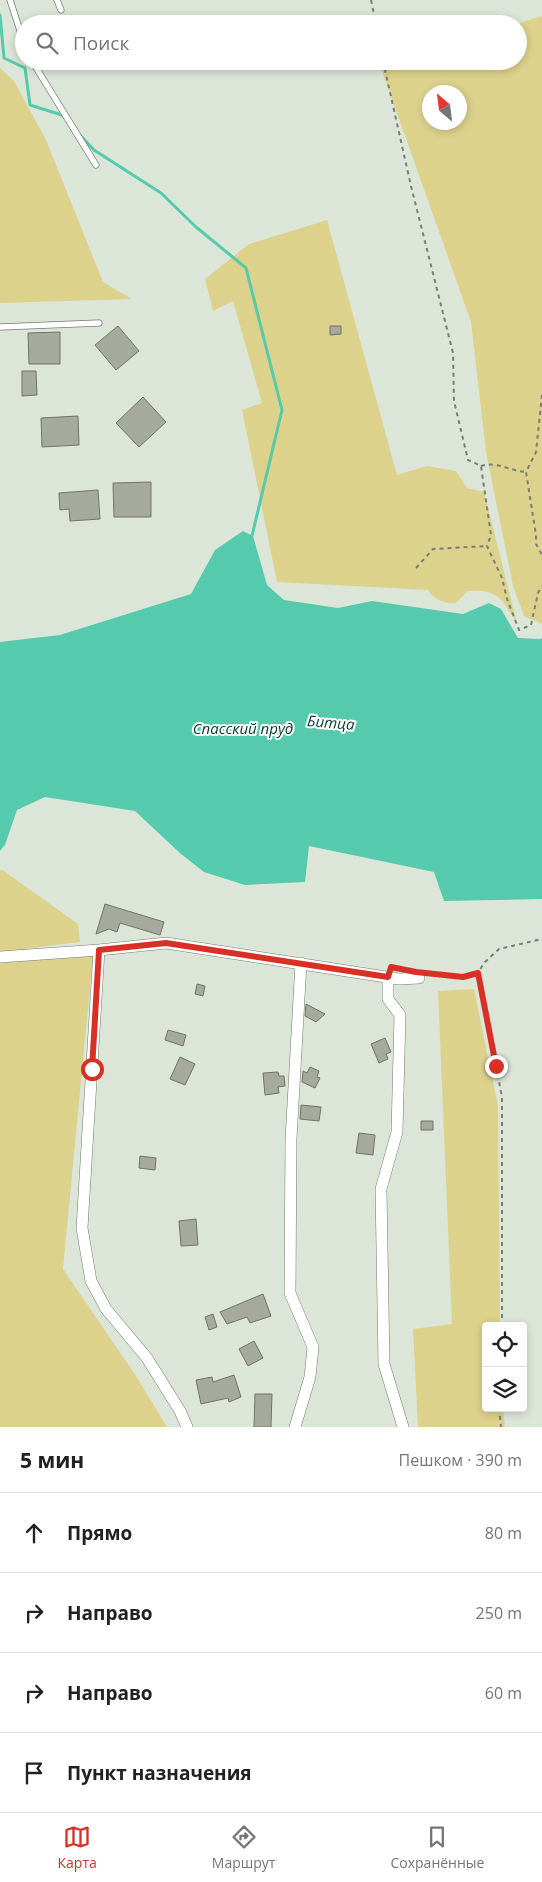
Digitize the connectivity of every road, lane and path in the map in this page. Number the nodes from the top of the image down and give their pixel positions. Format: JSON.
{"nodes":[{"id":1,"x":10,"y":0,"type":"edge"},
{"id":2,"x":57,"y":0,"type":"edge"},
{"id":3,"x":371,"y":0,"type":"edge"},
{"id":4,"x":61,"y":10,"type":"dead end"},
{"id":5,"x":15,"y":15,"type":"edge"},
{"id":6,"x":374,"y":15,"type":"edge"},
{"id":7,"x":38,"y":70,"type":"edge"},
{"id":8,"x":385,"y":70,"type":"edge"},
{"id":9,"x":96,"y":165,"type":"dead end"},
{"id":10,"x":99,"y":323,"type":"dead end"},
{"id":11,"x":0,"y":327,"type":"edge"},
{"id":12,"x":542,"y":395,"type":"edge"},
{"id":13,"x":481,"y":466,"type":"junction"},
{"id":14,"x":526,"y":472,"type":"junction"},
{"id":15,"x":487,"y":546,"type":"junction"},
{"id":16,"x":542,"y":555,"type":"edge"},
{"id":17,"x":416,"y":568,"type":"dead end"},
{"id":18,"x":542,"y":586,"type":"edge"},
{"id":19,"x":542,"y":938,"type":"edge"},
{"id":20,"x":99,"y":950,"type":"junction"},
{"id":21,"x":0,"y":957,"type":"edge"},
{"id":22,"x":301,"y":964,"type":"junction"},
{"id":23,"x":478,"y":973,"type":"junction"},
{"id":24,"x":421,"y":975,"type":"joint"},
{"id":25,"x":388,"y":977,"type":"junction"},
{"id":26,"x":502,"y":1322,"type":"edge"},
{"id":27,"x":499,"y":1412,"type":"edge"},
{"id":28,"x":187,"y":1427,"type":"edge"},
{"id":29,"x":295,"y":1427,"type":"edge"},
{"id":30,"x":404,"y":1427,"type":"edge"},
{"id":31,"x":501,"y":1427,"type":"edge"}],
"edges":[{"from":1,"to":5,"type":"lane"},
{"from":2,"to":4,"type":"lane"},
{"from":3,"to":6,"type":"path"},
{"from":7,"to":9,"type":"lane"},
{"from":8,"to":13,"type":"path"},
{"from":10,"to":11,"type":"lane"},
{"from":12,"to":14,"type":"path"},
{"from":13,"to":14,"type":"path"},
{"from":13,"to":15,"type":"path"},
{"from":14,"to":16,"type":"path"},
{"from":15,"to":17,"type":"path"},
{"from":15,"to":18,"type":"path"},
{"from":19,"to":23,"type":"path"},
{"from":20,"to":21,"type":"street"},
{"from":20,"to":22,"type":"street"},
{"from":20,"to":28,"type":"street"},
{"from":22,"to":25,"type":"street"},
{"from":22,"to":29,"type":"street"},
{"from":23,"to":24,"type":"path"},
{"from":23,"to":26,"type":"path"},
{"from":24,"to":25,"type":"street"},
{"from":25,"to":30,"type":"street"},
{"from":27,"to":31,"type":"path"}]}
